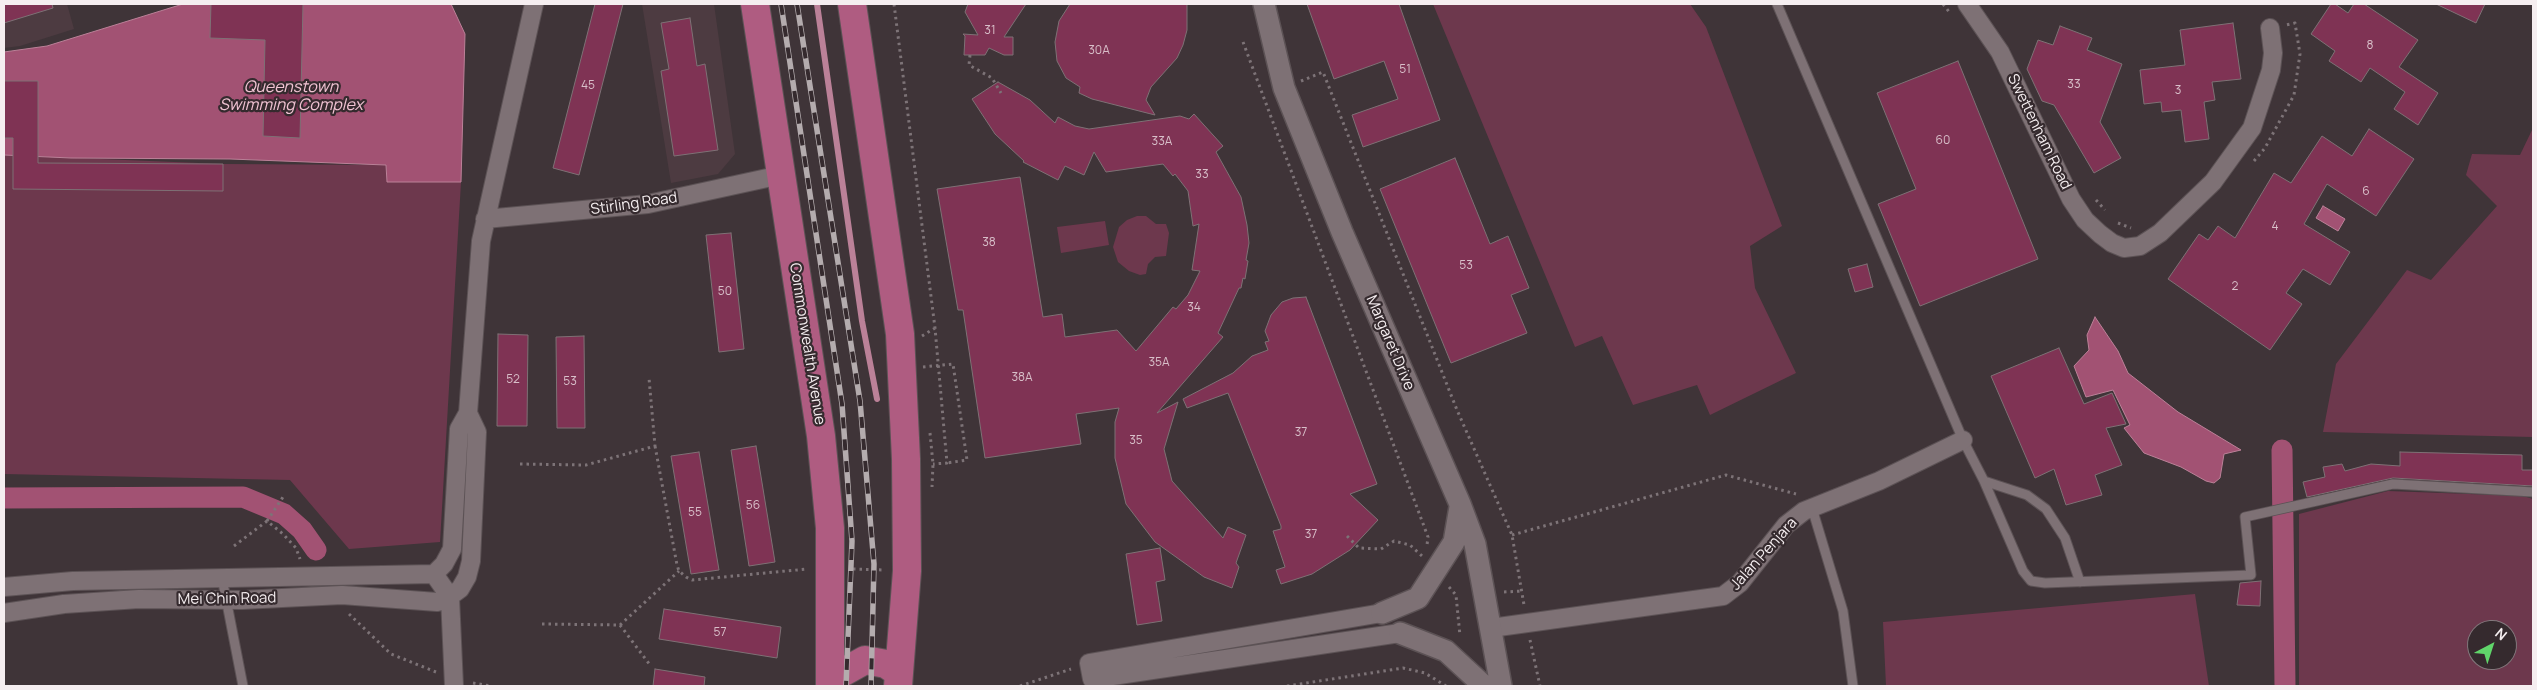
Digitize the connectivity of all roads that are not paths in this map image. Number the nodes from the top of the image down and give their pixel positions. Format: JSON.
{"nodes":[{"id":1,"x":534,"y":4,"type":"edge"},
{"id":2,"x":755,"y":4,"type":"edge"},
{"id":3,"x":852,"y":4,"type":"edge"},
{"id":4,"x":1264,"y":4,"type":"edge"},
{"id":5,"x":1777,"y":4,"type":"edge"},
{"id":6,"x":1967,"y":4,"type":"edge"},
{"id":7,"x":2270,"y":28,"type":"road end"},
{"id":8,"x":781,"y":175,"type":"junction"},
{"id":9,"x":485,"y":219,"type":"junction"},
{"id":10,"x":468,"y":413,"type":"junction"},
{"id":11,"x":1963,"y":440,"type":"junction"},
{"id":12,"x":1984,"y":480,"type":"junction"},
{"id":13,"x":2533,"y":492,"type":"edge"},
{"id":14,"x":1460,"y":504,"type":"junction"},
{"id":15,"x":1817,"y":507,"type":"junction"},
{"id":16,"x":434,"y":574,"type":"junction"},
{"id":17,"x":222,"y":578,"type":"junction"},
{"id":18,"x":2080,"y":582,"type":"junction"},
{"id":19,"x":4,"y":588,"type":"edge"},
{"id":20,"x":450,"y":596,"type":"junction"},
{"id":21,"x":224,"y":600,"type":"junction"},
{"id":22,"x":4,"y":613,"type":"edge"},
{"id":23,"x":1382,"y":613,"type":"joint"},
{"id":24,"x":1491,"y":628,"type":"junction"},
{"id":25,"x":1400,"y":633,"type":"joint"},
{"id":26,"x":898,"y":680,"type":"edge"},
{"id":27,"x":454,"y":683,"type":"edge"},
{"id":28,"x":831,"y":683,"type":"edge"},
{"id":29,"x":243,"y":686,"type":"edge"},
{"id":30,"x":1484,"y":686,"type":"edge"},
{"id":31,"x":1502,"y":686,"type":"edge"},
{"id":32,"x":1853,"y":686,"type":"edge"}],
"edges":[{"from":1,"to":9,"type":"street"},
{"from":2,"to":8,"type":"main road","name":"Commonwealth Avenue"},
{"from":3,"to":26,"type":"main road"},
{"from":4,"to":14,"type":"street","name":"Margaret Drive"},
{"from":5,"to":11,"type":"lane"},
{"from":6,"to":7,"type":"street","name":"Swettenham Road"},
{"from":8,"to":9,"type":"street","name":"Stirling Road"},
{"from":8,"to":28,"type":"main road","name":"Commonwealth Avenue"},
{"from":9,"to":10,"type":"street"},
{"from":10,"to":16,"type":"street"},
{"from":10,"to":20,"type":"street"},
{"from":11,"to":12,"type":"lane"},
{"from":11,"to":15,"type":"street","name":"Jalan Penjara"},
{"from":12,"to":18,"type":"lane"},
{"from":12,"to":18,"type":"lane"},
{"from":13,"to":18,"type":"lane"},
{"from":14,"to":23,"type":"street"},
{"from":14,"to":24,"type":"street","name":"Margaret Drive"},
{"from":15,"to":24,"type":"street","name":"Jalan Penjara"},
{"from":15,"to":32,"type":"lane"},
{"from":16,"to":17,"type":"street","name":"Mei Chin Road"},
{"from":16,"to":20,"type":"street"},
{"from":17,"to":19,"type":"street","name":"Mei Chin Road"},
{"from":17,"to":21,"type":"lane"},
{"from":20,"to":21,"type":"street","name":"Mei Chin Road"},
{"from":20,"to":27,"type":"street"},
{"from":21,"to":22,"type":"street","name":"Mei Chin Road"},
{"from":21,"to":29,"type":"lane"},
{"from":23,"to":25,"type":"street"},
{"from":24,"to":31,"type":"street","name":"Margaret Drive"},
{"from":25,"to":30,"type":"street"},
{"from":26,"to":28,"type":"main road"}]}
